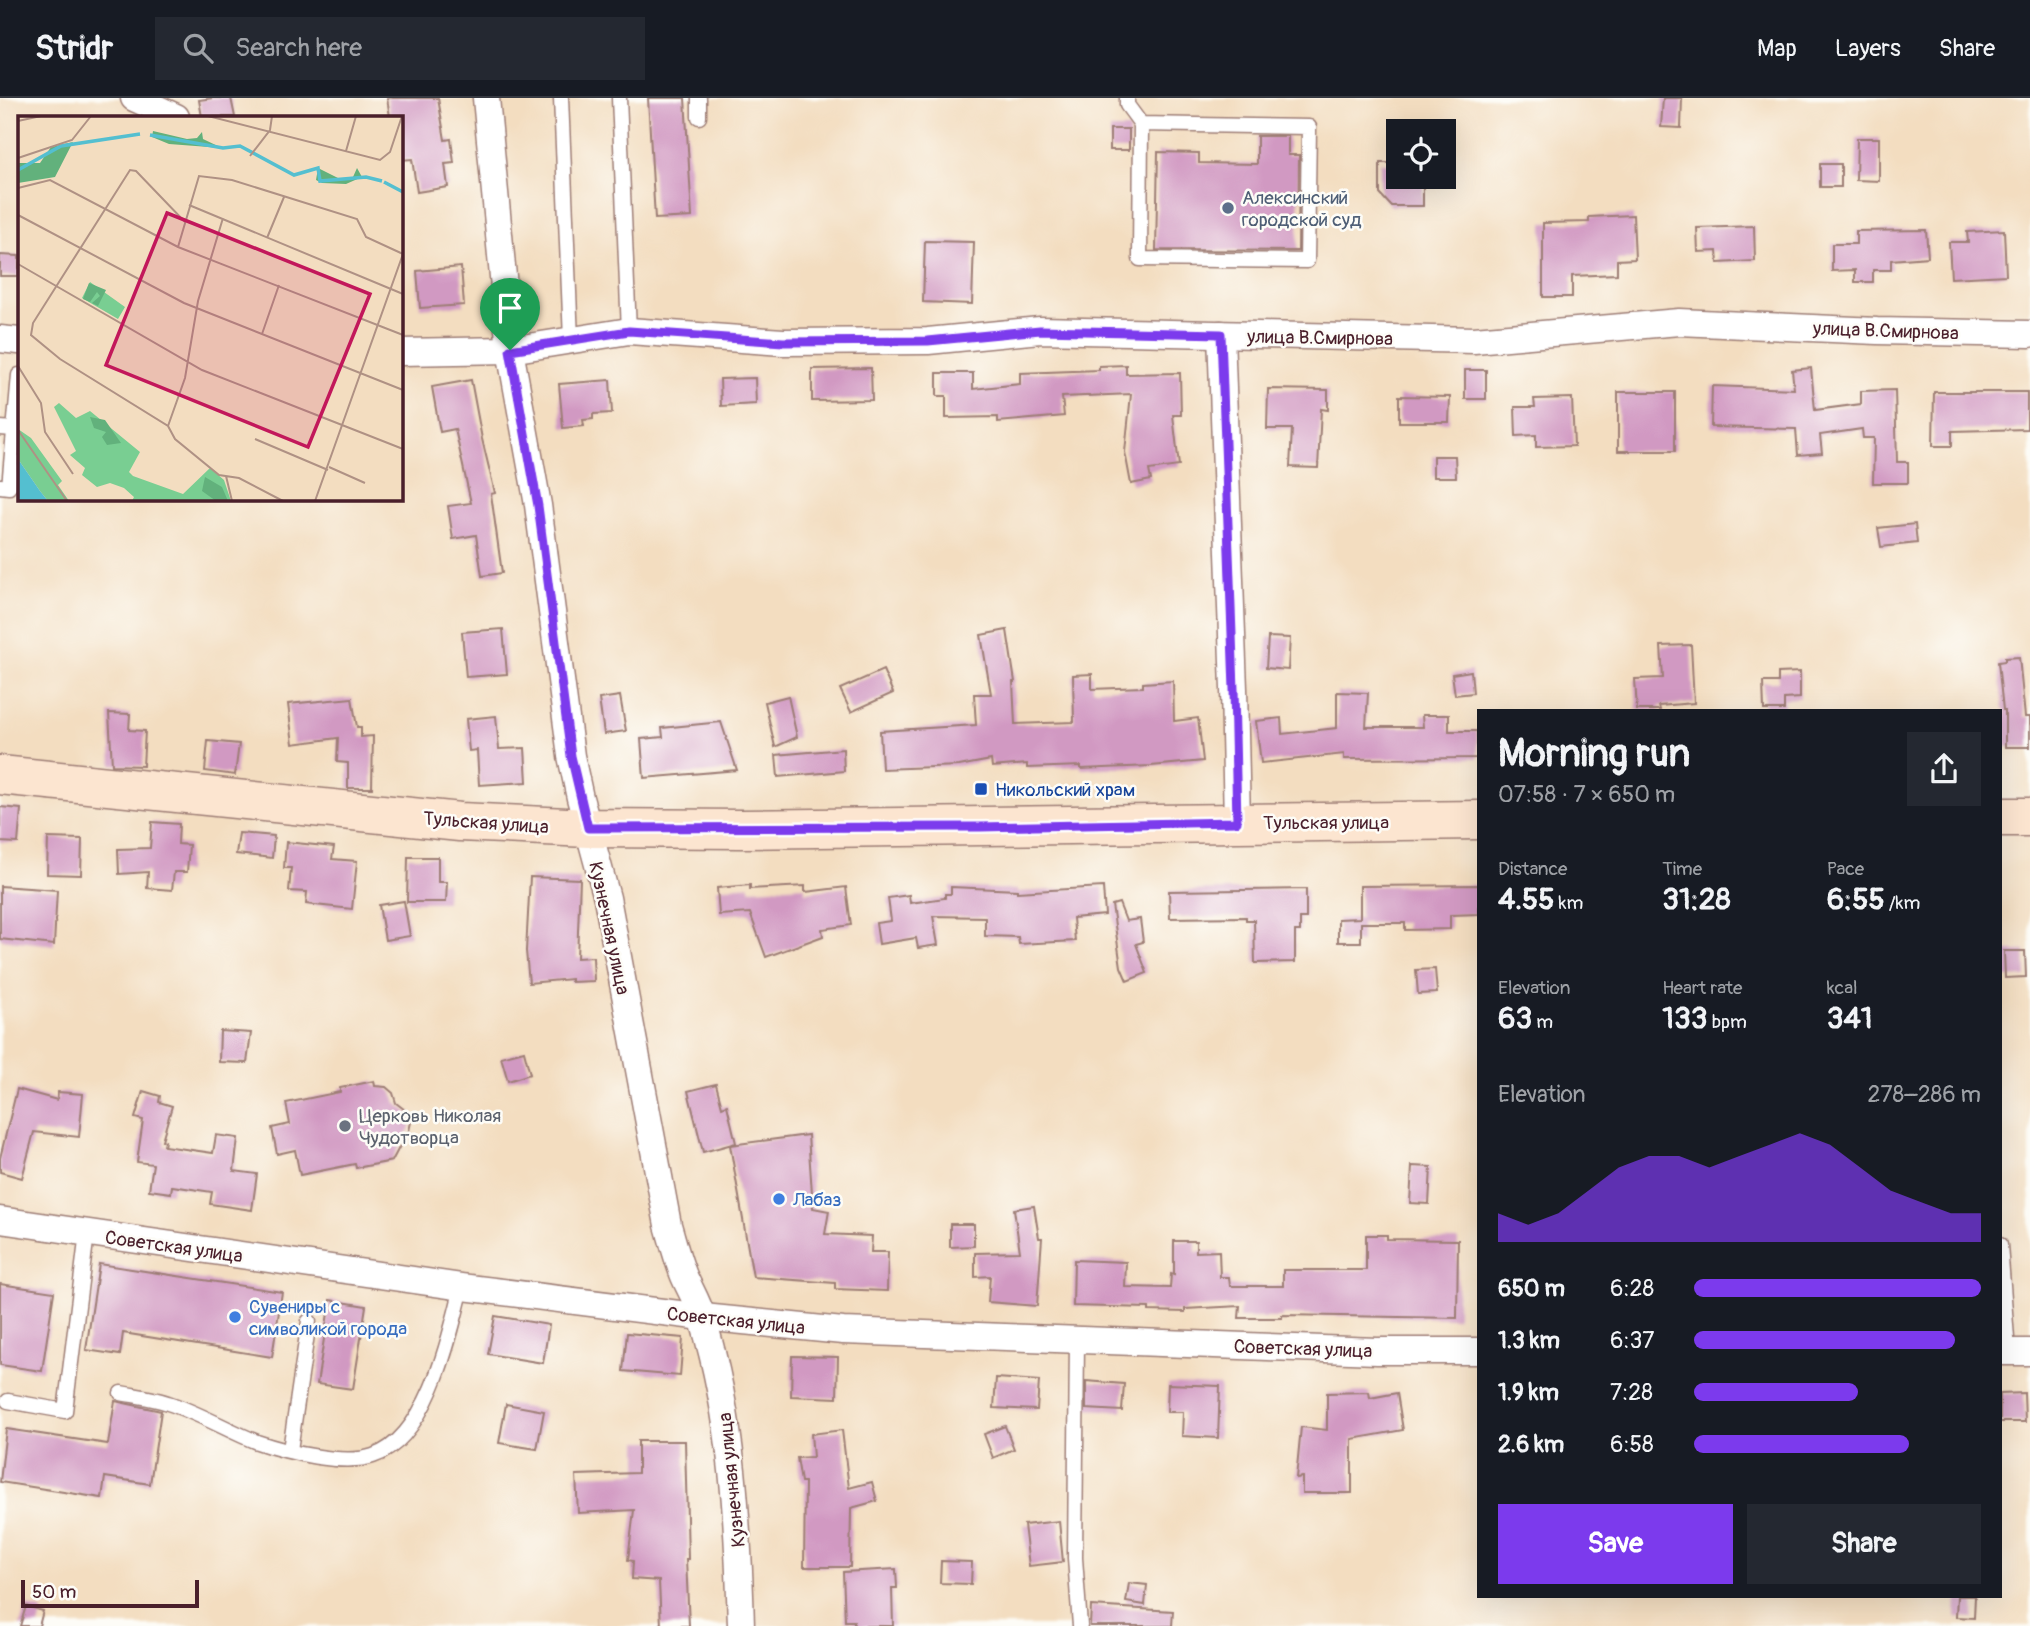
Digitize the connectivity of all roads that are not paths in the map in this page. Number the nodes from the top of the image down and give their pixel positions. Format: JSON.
{"nodes":[{"id":1,"x":134,"y":98,"type":"edge"},
{"id":2,"x":181,"y":98,"type":"edge"},
{"id":3,"x":486,"y":98,"type":"edge"},
{"id":4,"x":561,"y":98,"type":"edge"},
{"id":5,"x":619,"y":98,"type":"edge"},
{"id":6,"x":699,"y":98,"type":"edge"},
{"id":7,"x":1127,"y":98,"type":"edge"},
{"id":8,"x":174,"y":116,"type":"edge"},
{"id":9,"x":183,"y":116,"type":"edge"},
{"id":10,"x":699,"y":117,"type":"dead end"},
{"id":11,"x":1141,"y":124,"type":"junction"},
{"id":12,"x":629,"y":331,"type":"junction"},
{"id":13,"x":1221,"y":334,"type":"junction"},
{"id":14,"x":2030,"y":334,"type":"edge"},
{"id":15,"x":0,"y":339,"type":"edge"},
{"id":16,"x":571,"y":340,"type":"junction"},
{"id":17,"x":18,"y":341,"type":"edge"},
{"id":18,"x":510,"y":350,"type":"junction"},
{"id":19,"x":402,"y":352,"type":"edge"},
{"id":20,"x":18,"y":379,"type":"edge"},
{"id":21,"x":7,"y":428,"type":"edge"},
{"id":22,"x":0,"y":486,"type":"edge"},
{"id":23,"x":0,"y":775,"type":"edge"},
{"id":24,"x":2002,"y":817,"type":"edge"},
{"id":25,"x":2030,"y":817,"type":"edge"},
{"id":26,"x":1477,"y":820,"type":"edge"},
{"id":27,"x":1237,"y":822,"type":"junction"},
{"id":28,"x":588,"y":828,"type":"junction"},
{"id":29,"x":0,"y":1220,"type":"edge"},
{"id":30,"x":87,"y":1233,"type":"junction"},
{"id":31,"x":2002,"y":1261,"type":"edge"},
{"id":32,"x":463,"y":1287,"type":"junction"},
{"id":33,"x":702,"y":1317,"type":"junction"},
{"id":34,"x":309,"y":1321,"type":"dead end"},
{"id":35,"x":1077,"y":1340,"type":"junction"},
{"id":36,"x":1477,"y":1351,"type":"edge"},
{"id":37,"x":2013,"y":1352,"type":"edge"},
{"id":38,"x":121,"y":1393,"type":"dead end"},
{"id":39,"x":8,"y":1402,"type":"dead end"},
{"id":40,"x":290,"y":1450,"type":"junction"},
{"id":41,"x":741,"y":1626,"type":"edge"},
{"id":42,"x":1080,"y":1626,"type":"edge"}],
"edges":[{"from":1,"to":8,"type":"street"},
{"from":2,"to":9,"type":"street"},
{"from":3,"to":18,"type":"street","name":"Кузнечная улица"},
{"from":4,"to":16,"type":"lane"},
{"from":5,"to":12,"type":"lane"},
{"from":6,"to":10,"type":"lane"},
{"from":7,"to":11,"type":"lane"},
{"from":11,"to":11,"type":"lane"},
{"from":12,"to":13,"type":"street","name":"улица В.Смирнова"},
{"from":12,"to":16,"type":"street","name":"улица В.Смирнова"},
{"from":13,"to":14,"type":"street","name":"улица В.Смирнова"},
{"from":13,"to":27,"type":"street"},
{"from":15,"to":17,"type":"street"},
{"from":16,"to":18,"type":"street","name":"улица В.Смирнова"},
{"from":18,"to":19,"type":"street","name":"улица В.Смирнова"},
{"from":18,"to":28,"type":"street","name":"Кузнечная улица"},
{"from":20,"to":21,"type":"lane"},
{"from":21,"to":22,"type":"lane"},
{"from":23,"to":28,"type":"main road","name":"Тульская улица"},
{"from":24,"to":25,"type":"main road"},
{"from":26,"to":27,"type":"main road","name":"Тульская улица"},
{"from":27,"to":28,"type":"main road","name":"Тульская улица"},
{"from":28,"to":33,"type":"street","name":"Кузнечная улица"},
{"from":29,"to":30,"type":"street","name":"Советская улица"},
{"from":30,"to":32,"type":"street","name":"Советская улица"},
{"from":30,"to":39,"type":"lane"},
{"from":31,"to":37,"type":"lane"},
{"from":32,"to":33,"type":"street","name":"Советская улица"},
{"from":32,"to":40,"type":"lane"},
{"from":33,"to":35,"type":"street","name":"Советская улица"},
{"from":33,"to":41,"type":"street","name":"Кузнечная улица"},
{"from":34,"to":40,"type":"lane"},
{"from":35,"to":36,"type":"street","name":"Советская улица"},
{"from":35,"to":42,"type":"lane"},
{"from":38,"to":40,"type":"lane"}]}
